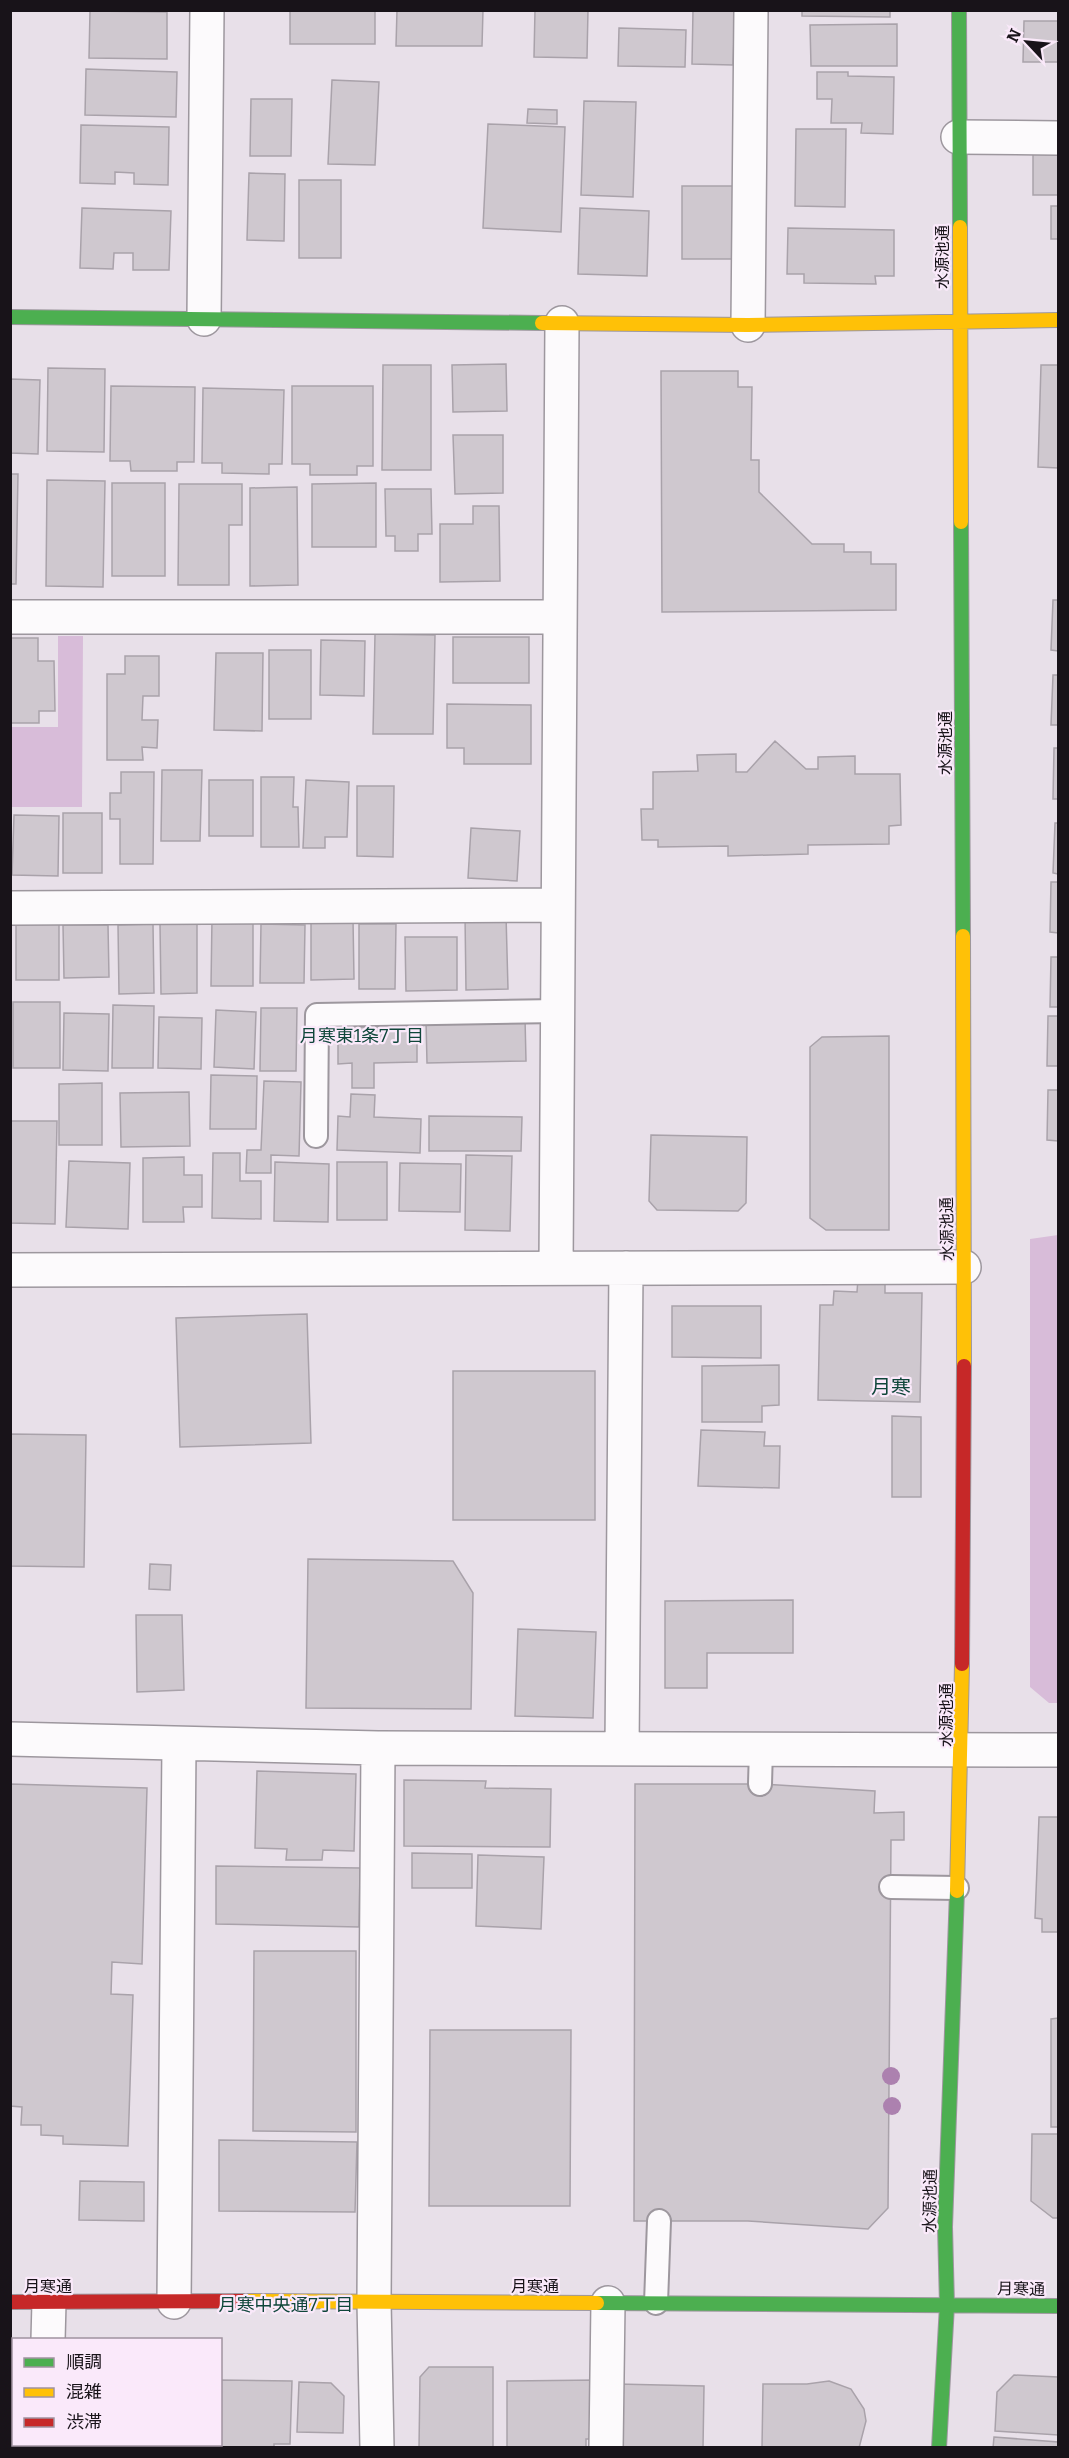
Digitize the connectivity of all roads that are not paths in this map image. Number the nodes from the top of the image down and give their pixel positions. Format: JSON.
{"nodes":[{"id":1,"x":207,"y":10,"type":"edge"},
{"id":2,"x":752,"y":10,"type":"edge"},
{"id":3,"x":959,"y":10,"type":"edge"},
{"id":4,"x":958,"y":137,"type":"junction"},
{"id":5,"x":1059,"y":138,"type":"edge"},
{"id":6,"x":10,"y":316,"type":"edge"},
{"id":7,"x":204,"y":319,"type":"junction"},
{"id":8,"x":958,"y":320,"type":"junction"},
{"id":9,"x":1059,"y":320,"type":"edge"},
{"id":10,"x":562,"y":323,"type":"junction"},
{"id":11,"x":748,"y":325,"type":"junction"},
{"id":12,"x":10,"y":617,"type":"edge"},
{"id":13,"x":560,"y":617,"type":"junction"},
{"id":14,"x":558,"y":905,"type":"junction"},
{"id":15,"x":10,"y":908,"type":"edge"},
{"id":16,"x":558,"y":1011,"type":"junction"},
{"id":17,"x":316,"y":1136,"type":"dead end"},
{"id":18,"x":626,"y":1268,"type":"junction"},
{"id":19,"x":964,"y":1268,"type":"junction"},
{"id":20,"x":556,"y":1269,"type":"junction"},
{"id":21,"x":10,"y":1270,"type":"edge"},
{"id":22,"x":10,"y":1739,"type":"edge"},
{"id":23,"x":179,"y":1745,"type":"junction"},
{"id":24,"x":378,"y":1748,"type":"junction"},
{"id":25,"x":962,"y":1748,"type":"junction"},
{"id":26,"x":622,"y":1749,"type":"junction"},
{"id":27,"x":761,"y":1749,"type":"junction"},
{"id":28,"x":1059,"y":1750,"type":"edge"},
{"id":29,"x":760,"y":1784,"type":"dead end"},
{"id":30,"x":891,"y":1887,"type":"dead end"},
{"id":31,"x":957,"y":1888,"type":"junction"},
{"id":32,"x":659,"y":2222,"type":"dead end"},
{"id":33,"x":374,"y":2301,"type":"junction"},
{"id":34,"x":10,"y":2302,"type":"edge"},
{"id":35,"x":48,"y":2302,"type":"junction"},
{"id":36,"x":174,"y":2302,"type":"junction"},
{"id":37,"x":608,"y":2303,"type":"junction"},
{"id":38,"x":656,"y":2303,"type":"junction"},
{"id":39,"x":947,"y":2304,"type":"junction"},
{"id":40,"x":1059,"y":2306,"type":"edge"},
{"id":41,"x":48,"y":2338,"type":"edge"},
{"id":42,"x":377,"y":2448,"type":"edge"},
{"id":43,"x":606,"y":2448,"type":"edge"},
{"id":44,"x":939,"y":2448,"type":"edge"}],
"edges":[{"from":1,"to":7,"type":"street"},
{"from":2,"to":11,"type":"street"},
{"from":3,"to":4,"type":"main road","name":"水源池通"},
{"from":4,"to":5,"type":"street"},
{"from":4,"to":8,"type":"main road","name":"水源池通"},
{"from":6,"to":7,"type":"main road"},
{"from":7,"to":10,"type":"main road"},
{"from":8,"to":9,"type":"main road"},
{"from":8,"to":11,"type":"main road"},
{"from":8,"to":19,"type":"main road","name":"水源池通"},
{"from":10,"to":11,"type":"main road"},
{"from":10,"to":13,"type":"street"},
{"from":12,"to":13,"type":"street"},
{"from":13,"to":14,"type":"street"},
{"from":14,"to":15,"type":"street"},
{"from":14,"to":16,"type":"street"},
{"from":16,"to":17,"type":"lane"},
{"from":16,"to":20,"type":"street"},
{"from":18,"to":19,"type":"street"},
{"from":18,"to":20,"type":"street"},
{"from":18,"to":26,"type":"street"},
{"from":19,"to":25,"type":"main road","name":"水源池通"},
{"from":20,"to":21,"type":"street"},
{"from":22,"to":23,"type":"street"},
{"from":23,"to":24,"type":"street"},
{"from":23,"to":36,"type":"street"},
{"from":24,"to":26,"type":"street"},
{"from":24,"to":33,"type":"street"},
{"from":25,"to":27,"type":"street"},
{"from":25,"to":28,"type":"street"},
{"from":25,"to":31,"type":"main road","name":"水源池通"},
{"from":26,"to":27,"type":"street"},
{"from":27,"to":29,"type":"lane"},
{"from":30,"to":31,"type":"lane"},
{"from":31,"to":39,"type":"main road","name":"水源池通"},
{"from":32,"to":38,"type":"lane"},
{"from":33,"to":36,"type":"main road","name":"月寒通"},
{"from":33,"to":37,"type":"main road","name":"月寒通"},
{"from":33,"to":42,"type":"street"},
{"from":34,"to":35,"type":"main road","name":"月寒通"},
{"from":35,"to":36,"type":"main road","name":"月寒通"},
{"from":35,"to":41,"type":"street"},
{"from":37,"to":38,"type":"main road","name":"月寒通"},
{"from":37,"to":43,"type":"street"},
{"from":38,"to":39,"type":"main road","name":"月寒通"},
{"from":39,"to":40,"type":"main road","name":"月寒通"},
{"from":39,"to":44,"type":"main road","name":"水源池通"}]}
